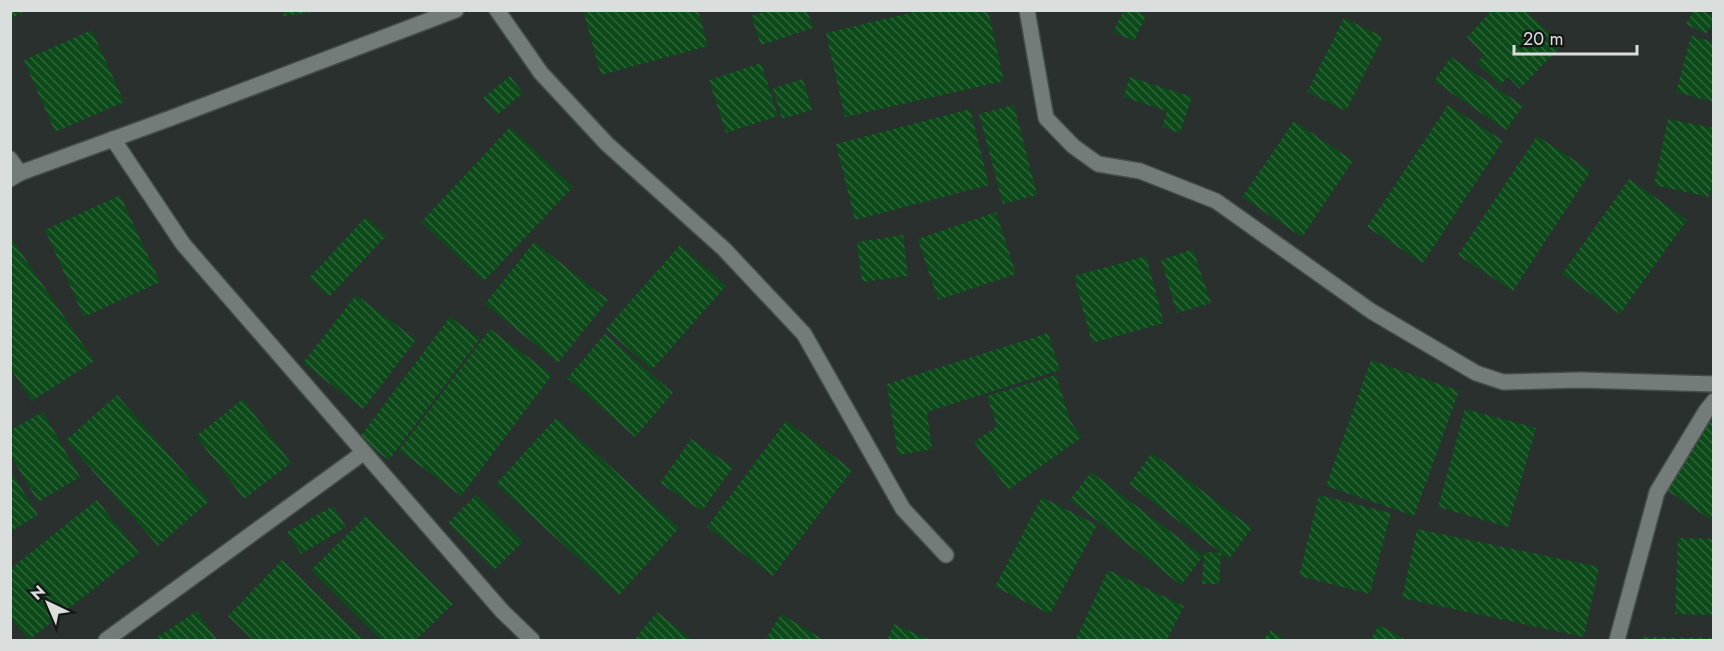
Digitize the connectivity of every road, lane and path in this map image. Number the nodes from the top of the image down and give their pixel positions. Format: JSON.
{"nodes":[{"id":1,"x":456,"y":10,"type":"edge"},
{"id":2,"x":497,"y":10,"type":"edge"},
{"id":3,"x":1027,"y":10,"type":"edge"},
{"id":4,"x":113,"y":139,"type":"junction"},
{"id":5,"x":10,"y":159,"type":"edge"},
{"id":6,"x":15,"y":176,"type":"edge"},
{"id":7,"x":1713,"y":384,"type":"edge"},
{"id":8,"x":1713,"y":401,"type":"edge"},
{"id":9,"x":363,"y":453,"type":"junction"},
{"id":10,"x":946,"y":555,"type":"dead end"},
{"id":11,"x":106,"y":640,"type":"edge"},
{"id":12,"x":532,"y":640,"type":"edge"},
{"id":13,"x":1617,"y":640,"type":"edge"}],
"edges":[{"from":1,"to":4,"type":"street"},
{"from":2,"to":10,"type":"street"},
{"from":3,"to":7,"type":"street"},
{"from":4,"to":6,"type":"street"},
{"from":4,"to":9,"type":"street"},
{"from":5,"to":6,"type":"street"},
{"from":8,"to":13,"type":"street"},
{"from":9,"to":11,"type":"street"},
{"from":9,"to":12,"type":"street"}]}
